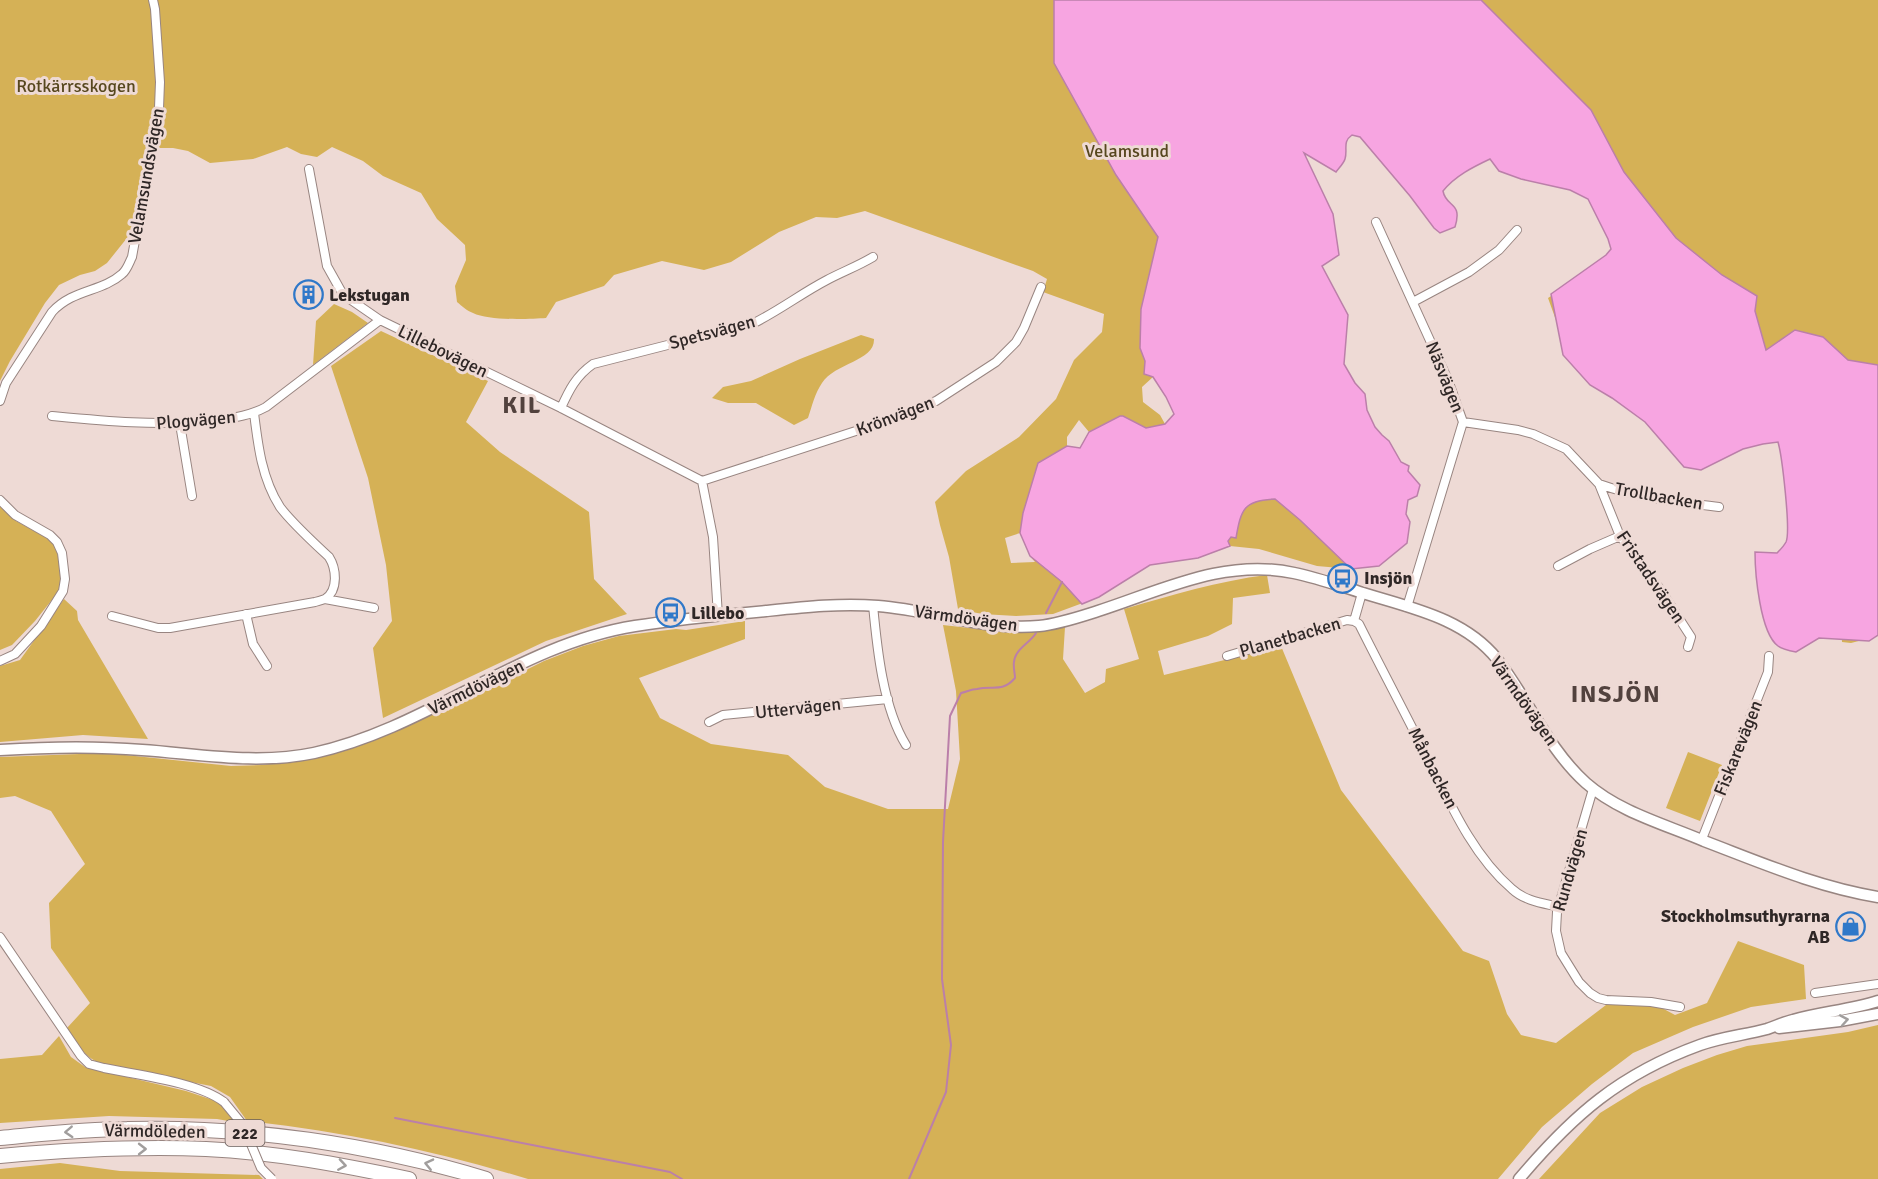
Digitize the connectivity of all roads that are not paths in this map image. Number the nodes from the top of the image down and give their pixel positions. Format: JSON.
{"nodes":[{"id":1,"x":153,"y":0,"type":"edge"},
{"id":2,"x":309,"y":169,"type":"dead end"},
{"id":3,"x":1376,"y":222,"type":"dead end"},
{"id":4,"x":1517,"y":230,"type":"dead end"},
{"id":5,"x":873,"y":257,"type":"dead end"},
{"id":6,"x":1041,"y":287,"type":"dead end"},
{"id":7,"x":1413,"y":302,"type":"junction"},
{"id":8,"x":380,"y":320,"type":"junction"},
{"id":9,"x":0,"y":401,"type":"edge"},
{"id":10,"x":561,"y":408,"type":"junction"},
{"id":11,"x":254,"y":413,"type":"junction"},
{"id":12,"x":52,"y":416,"type":"dead end"},
{"id":13,"x":1463,"y":422,"type":"junction"},
{"id":14,"x":180,"y":424,"type":"junction"},
{"id":15,"x":702,"y":480,"type":"junction"},
{"id":16,"x":1599,"y":484,"type":"junction"},
{"id":17,"x":192,"y":496,"type":"dead end"},
{"id":18,"x":0,"y":500,"type":"edge"},
{"id":19,"x":1719,"y":507,"type":"dead end"},
{"id":20,"x":1620,"y":536,"type":"junction"},
{"id":21,"x":1558,"y":566,"type":"dead end"},
{"id":22,"x":1362,"y":593,"type":"junction"},
{"id":23,"x":325,"y":598,"type":"junction"},
{"id":24,"x":873,"y":605,"type":"junction"},
{"id":25,"x":1407,"y":607,"type":"junction"},
{"id":26,"x":374,"y":608,"type":"dead end"},
{"id":27,"x":246,"y":614,"type":"junction"},
{"id":28,"x":112,"y":616,"type":"dead end"},
{"id":29,"x":718,"y":616,"type":"junction"},
{"id":30,"x":1354,"y":621,"type":"junction"},
{"id":31,"x":1688,"y":647,"type":"dead end"},
{"id":32,"x":1227,"y":656,"type":"dead end"},
{"id":33,"x":1769,"y":656,"type":"dead end"},
{"id":34,"x":0,"y":661,"type":"edge"},
{"id":35,"x":267,"y":666,"type":"dead end"},
{"id":36,"x":888,"y":699,"type":"junction"},
{"id":37,"x":709,"y":722,"type":"dead end"},
{"id":38,"x":906,"y":745,"type":"dead end"},
{"id":39,"x":0,"y":750,"type":"edge"},
{"id":40,"x":1593,"y":789,"type":"junction"},
{"id":41,"x":1702,"y":839,"type":"junction"},
{"id":42,"x":1878,"y":897,"type":"edge"},
{"id":43,"x":1559,"y":907,"type":"junction"},
{"id":44,"x":0,"y":937,"type":"edge"},
{"id":45,"x":1878,"y":984,"type":"edge"},
{"id":46,"x":1815,"y":993,"type":"dead end"},
{"id":47,"x":1878,"y":1001,"type":"edge"},
{"id":48,"x":1680,"y":1007,"type":"dead end"},
{"id":49,"x":1878,"y":1014,"type":"edge"},
{"id":50,"x":1767,"y":1029,"type":"junction"},
{"id":51,"x":0,"y":1138,"type":"edge"},
{"id":52,"x":0,"y":1156,"type":"edge"},
{"id":53,"x":272,"y":1179,"type":"edge"},
{"id":54,"x":409,"y":1179,"type":"edge"},
{"id":55,"x":486,"y":1179,"type":"edge"},
{"id":56,"x":1519,"y":1179,"type":"edge"}],
"edges":[{"from":1,"to":9,"type":"street","name":"Velamsundsvägen"},
{"from":2,"to":8,"type":"street","name":"Lillebovägen"},
{"from":3,"to":7,"type":"street","name":"Näsvägen"},
{"from":4,"to":7,"type":"street"},
{"from":5,"to":10,"type":"street","name":"Spetsvägen"},
{"from":6,"to":15,"type":"street","name":"Krönvägen"},
{"from":7,"to":13,"type":"street","name":"Näsvägen"},
{"from":8,"to":10,"type":"street","name":"Lillebovägen"},
{"from":8,"to":11,"type":"street","name":"Plogvägen"},
{"from":10,"to":15,"type":"street","name":"Lillebovägen"},
{"from":11,"to":14,"type":"street","name":"Plogvägen"},
{"from":11,"to":23,"type":"street"},
{"from":12,"to":14,"type":"street","name":"Plogvägen"},
{"from":13,"to":16,"type":"street","name":"Fristadsvägen"},
{"from":13,"to":25,"type":"street","name":"Näsvägen"},
{"from":14,"to":17,"type":"street"},
{"from":15,"to":29,"type":"street"},
{"from":16,"to":19,"type":"street","name":"Trollbacken"},
{"from":16,"to":20,"type":"street","name":"Fristadsvägen"},
{"from":18,"to":34,"type":"street"},
{"from":20,"to":21,"type":"street"},
{"from":20,"to":31,"type":"street","name":"Fristadsvägen"},
{"from":22,"to":24,"type":"main road","name":"Värmdövägen"},
{"from":22,"to":25,"type":"main road","name":"Värmdövägen"},
{"from":22,"to":30,"type":"street"},
{"from":23,"to":26,"type":"street"},
{"from":23,"to":27,"type":"street"},
{"from":24,"to":29,"type":"main road","name":"Värmdövägen"},
{"from":24,"to":36,"type":"street"},
{"from":25,"to":40,"type":"main road","name":"Värmdövägen"},
{"from":27,"to":28,"type":"street"},
{"from":27,"to":35,"type":"street"},
{"from":29,"to":39,"type":"main road","name":"Värmdövägen"},
{"from":30,"to":32,"type":"street","name":"Planetbacken"},
{"from":30,"to":43,"type":"street","name":"Månbacken"},
{"from":33,"to":41,"type":"street","name":"Fiskarevägen"},
{"from":36,"to":37,"type":"street","name":"Uttervägen"},
{"from":36,"to":38,"type":"street"},
{"from":40,"to":41,"type":"main road","name":"Värmdövägen"},
{"from":40,"to":43,"type":"street","name":"Rundvägen"},
{"from":41,"to":42,"type":"main road","name":"Värmdövägen"},
{"from":43,"to":48,"type":"street","name":"Rundvägen"},
{"from":44,"to":53,"type":"street","bridge":true},
{"from":45,"to":46,"type":"street"},
{"from":47,"to":50,"type":"main road"},
{"from":50,"to":49,"type":"main road","one_way":true},
{"from":50,"to":56,"type":"main road"},
{"from":55,"to":51,"type":"highway","name":"Värmdöleden","number":"222","one_way":true},
{"from":52,"to":54,"type":"highway","name":"Värmdöleden","number":"222","one_way":true}]}
